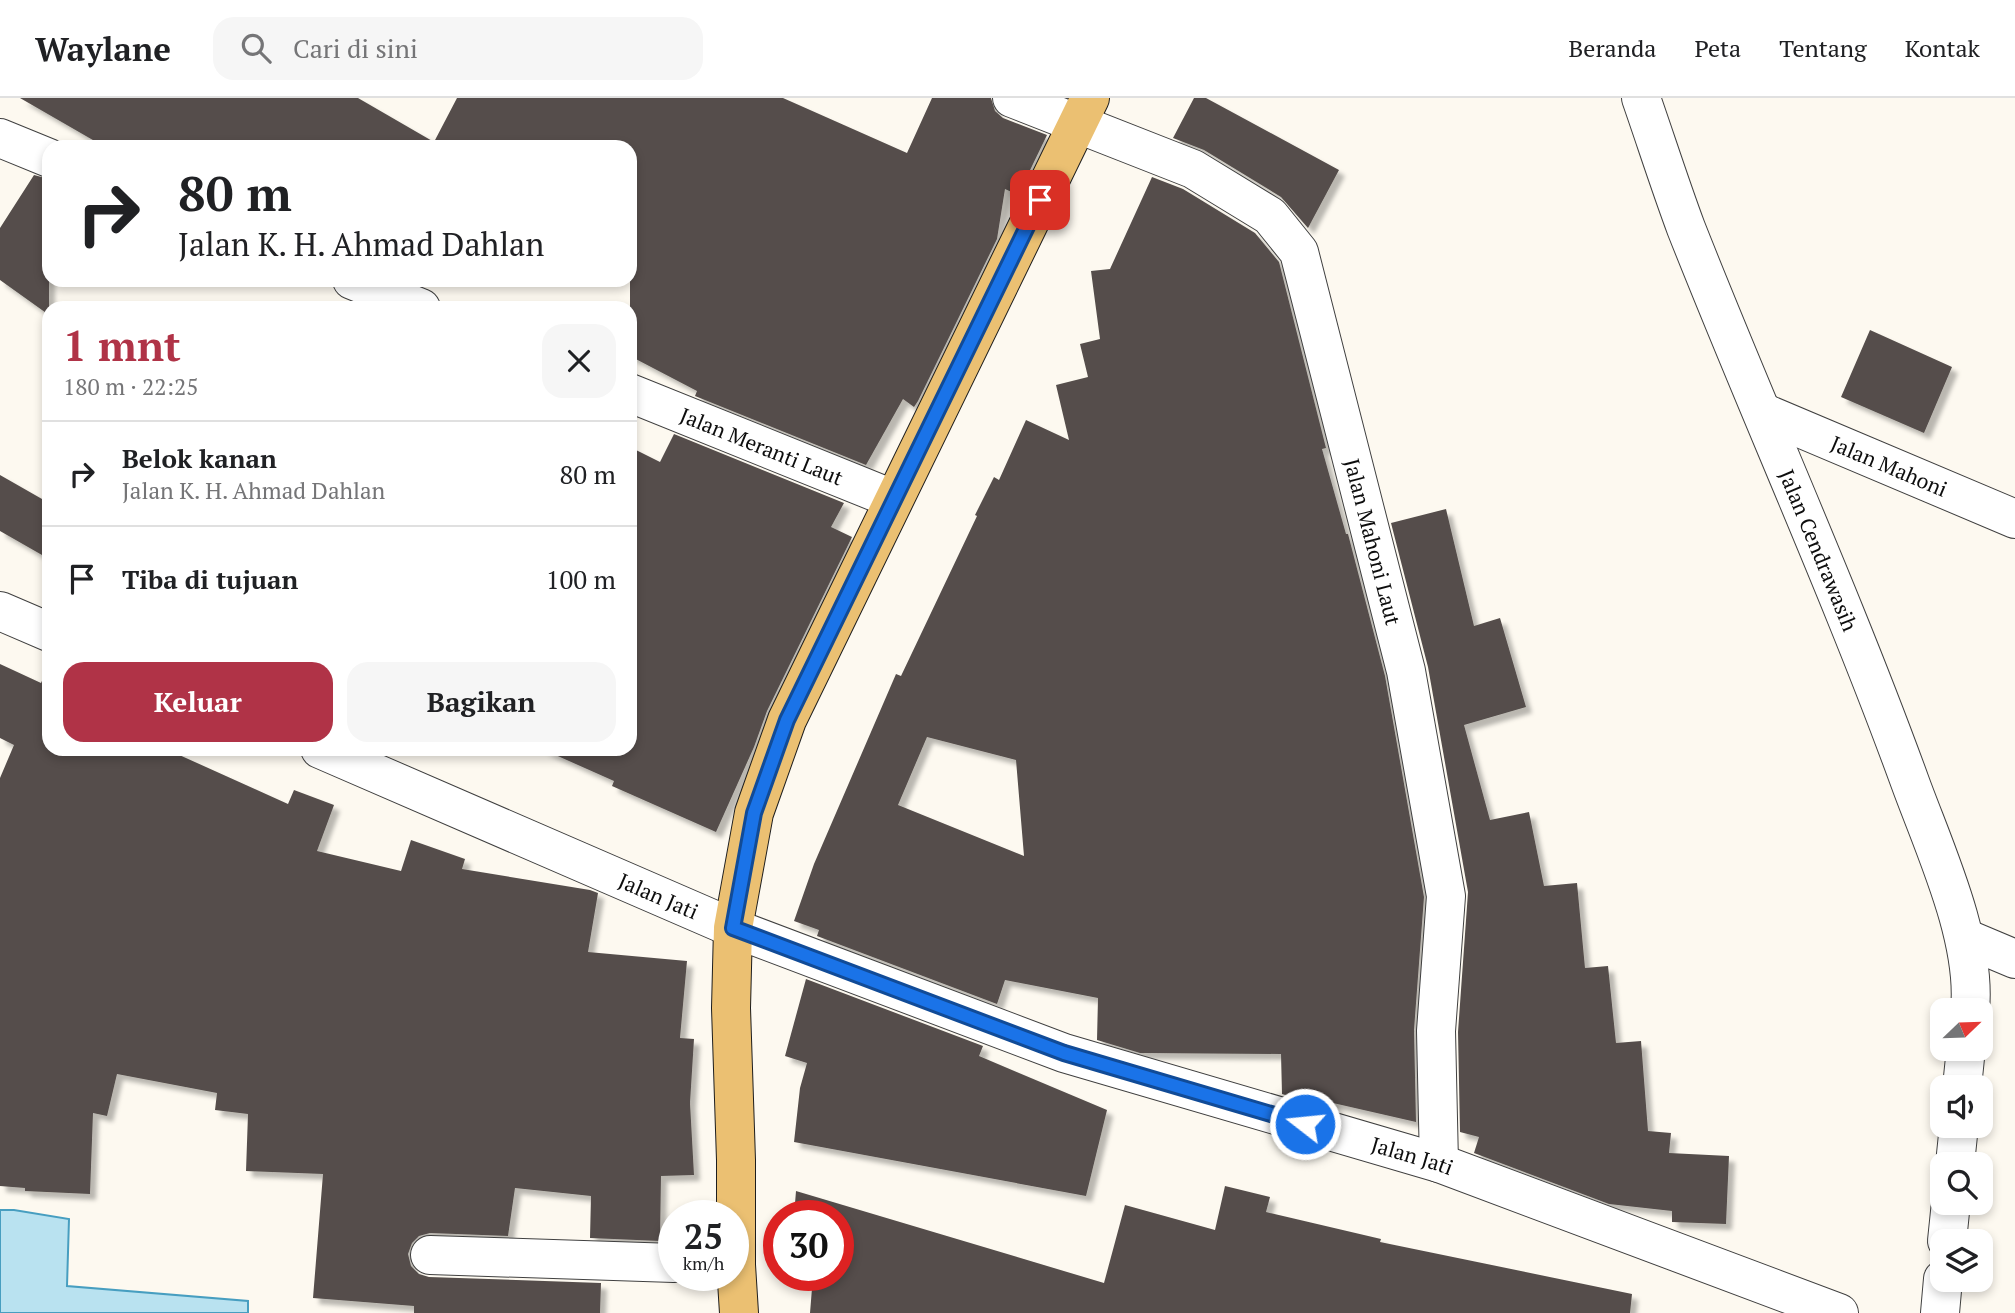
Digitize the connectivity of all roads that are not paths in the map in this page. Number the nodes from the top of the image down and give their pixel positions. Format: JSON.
{"nodes":[{"id":1,"x":1012,"y":98,"type":"edge"},
{"id":2,"x":1641,"y":98,"type":"edge"},
{"id":3,"x":1084,"y":111,"type":"edge"},
{"id":4,"x":0,"y":138,"type":"edge"},
{"id":5,"x":42,"y":155,"type":"edge"},
{"id":6,"x":369,"y":287,"type":"edge"},
{"id":7,"x":404,"y":301,"type":"edge"},
{"id":8,"x":637,"y":396,"type":"edge"},
{"id":9,"x":1762,"y":412,"type":"junction"},
{"id":10,"x":893,"y":499,"type":"junction"},
{"id":11,"x":2015,"y":519,"type":"edge"},
{"id":12,"x":0,"y":611,"type":"edge"},
{"id":13,"x":42,"y":629,"type":"edge"},
{"id":14,"x":336,"y":756,"type":"edge"},
{"id":15,"x":733,"y":928,"type":"junction"},
{"id":16,"x":1965,"y":938,"type":"junction"},
{"id":17,"x":2015,"y":959,"type":"edge"},
{"id":18,"x":1972,"y":998,"type":"edge"},
{"id":19,"x":1439,"y":1163,"type":"junction"},
{"id":20,"x":736,"y":1200,"type":"edge"},
{"id":21,"x":430,"y":1255,"type":"dead end"},
{"id":22,"x":658,"y":1262,"type":"edge"},
{"id":23,"x":737,"y":1291,"type":"edge"},
{"id":24,"x":1942,"y":1292,"type":"edge"},
{"id":25,"x":739,"y":1313,"type":"edge"},
{"id":26,"x":1839,"y":1313,"type":"edge"},
{"id":27,"x":1940,"y":1313,"type":"edge"}],
"edges":[{"from":1,"to":3,"type":"street","name":"Jalan Mahoni Laut"},
{"from":2,"to":9,"type":"street","name":"Jalan Cendrawasih"},
{"from":3,"to":10,"type":"main road"},
{"from":3,"to":19,"type":"street","name":"Jalan Mahoni Laut"},
{"from":4,"to":5,"type":"street"},
{"from":6,"to":7,"type":"street"},
{"from":8,"to":10,"type":"street","name":"Jalan Meranti Laut"},
{"from":9,"to":11,"type":"street","name":"Jalan Mahoni"},
{"from":9,"to":16,"type":"street","name":"Jalan Cendrawasih"},
{"from":10,"to":15,"type":"main road"},
{"from":12,"to":13,"type":"street"},
{"from":14,"to":15,"type":"street","name":"Jalan Jati"},
{"from":15,"to":19,"type":"street","name":"Jalan Jati"},
{"from":15,"to":20,"type":"main road"},
{"from":16,"to":17,"type":"street"},
{"from":16,"to":18,"type":"street","name":"Jalan Cendrawasih"},
{"from":19,"to":26,"type":"street","name":"Jalan Jati"},
{"from":21,"to":22,"type":"street"},
{"from":23,"to":25,"type":"main road"},
{"from":24,"to":27,"type":"street"}]}
